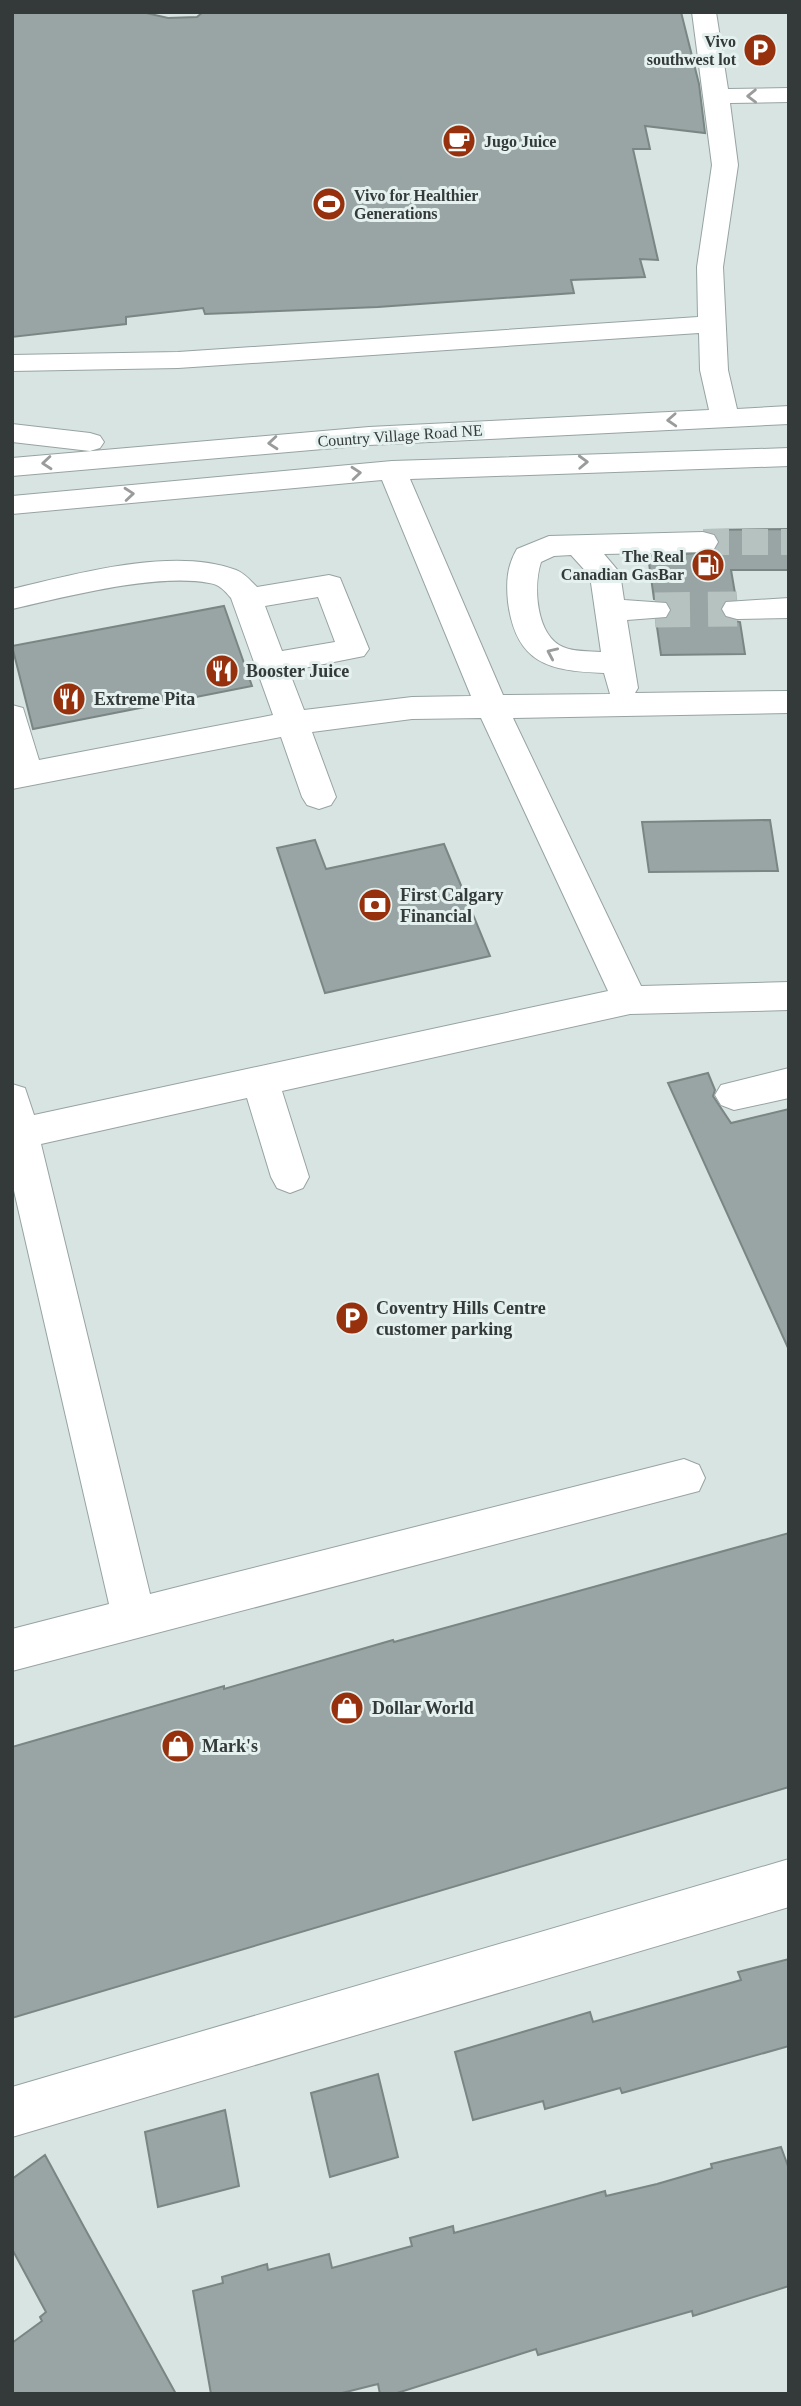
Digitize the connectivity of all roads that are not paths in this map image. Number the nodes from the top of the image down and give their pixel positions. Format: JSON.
{"nodes":[{"id":1,"x":704,"y":12,"type":"edge"},
{"id":2,"x":789,"y":95,"type":"edge"},
{"id":3,"x":718,"y":107,"type":"junction"},
{"id":4,"x":789,"y":116,"type":"edge"},
{"id":5,"x":711,"y":324,"type":"junction"},
{"id":6,"x":12,"y":363,"type":"edge"},
{"id":7,"x":789,"y":415,"type":"edge"},
{"id":8,"x":725,"y":417,"type":"junction"},
{"id":9,"x":12,"y":433,"type":"edge"},
{"id":10,"x":173,"y":451,"type":"junction"},
{"id":11,"x":789,"y":457,"type":"edge"},
{"id":12,"x":12,"y":467,"type":"edge"},
{"id":13,"x":392,"y":470,"type":"junction"},
{"id":14,"x":15,"y":506,"type":"edge"},
{"id":15,"x":703,"y":542,"type":"tunnel mouth"},
{"id":16,"x":578,"y":545,"type":"junction"},
{"id":17,"x":12,"y":599,"type":"edge"},
{"id":18,"x":247,"y":599,"type":"junction"},
{"id":19,"x":789,"y":608,"type":"edge"},
{"id":20,"x":737,"y":609,"type":"tunnel mouth"},
{"id":21,"x":610,"y":610,"type":"junction"},
{"id":22,"x":655,"y":610,"type":"tunnel mouth"},
{"id":23,"x":618,"y":663,"type":"junction"},
{"id":24,"x":271,"y":664,"type":"junction"},
{"id":25,"x":789,"y":702,"type":"edge"},
{"id":26,"x":624,"y":704,"type":"junction"},
{"id":27,"x":491,"y":706,"type":"junction"},
{"id":28,"x":12,"y":716,"type":"edge"},
{"id":29,"x":293,"y":723,"type":"junction"},
{"id":30,"x":19,"y":775,"type":"edge"},
{"id":31,"x":319,"y":797,"type":"dead end"},
{"id":32,"x":789,"y":996,"type":"edge"},
{"id":33,"x":630,"y":1000,"type":"junction"},
{"id":34,"x":261,"y":1082,"type":"junction"},
{"id":35,"x":789,"y":1083,"type":"edge"},
{"id":36,"x":734,"y":1095,"type":"dead end"},
{"id":37,"x":15,"y":1123,"type":"edge"},
{"id":38,"x":290,"y":1177,"type":"dead end"},
{"id":39,"x":684,"y":1478,"type":"dead end"},
{"id":40,"x":134,"y":1619,"type":"junction"},
{"id":41,"x":12,"y":1650,"type":"edge"},
{"id":42,"x":789,"y":1883,"type":"edge"},
{"id":43,"x":12,"y":2112,"type":"edge"}],
"edges":[{"from":1,"to":3,"type":"street"},
{"from":2,"to":3,"type":"street","one_way":true},
{"from":3,"to":4,"type":"street"},
{"from":3,"to":5,"type":"street"},
{"from":5,"to":6,"type":"street"},
{"from":5,"to":8,"type":"street"},
{"from":7,"to":8,"type":"street","name":"Country Village Road NE"},
{"from":8,"to":10,"type":"street","name":"Country Village Road NE","one_way":true},
{"from":9,"to":10,"type":"street"},
{"from":10,"to":12,"type":"street","name":"Country Village Road NE","one_way":true},
{"from":13,"to":11,"type":"street","name":"Country Village Road NE","one_way":true},
{"from":14,"to":13,"type":"street","name":"Country Village Road NE","one_way":true},
{"from":13,"to":27,"type":"street"},
{"from":15,"to":16,"type":"street"},
{"from":16,"to":21,"type":"street"},
{"from":23,"to":16,"type":"street","one_way":true},
{"from":17,"to":18,"type":"street"},
{"from":18,"to":24,"type":"street"},
{"from":18,"to":24,"type":"street"},
{"from":19,"to":20,"type":"street"},
{"from":21,"to":22,"type":"street"},
{"from":21,"to":23,"type":"street"},
{"from":23,"to":26,"type":"street"},
{"from":24,"to":29,"type":"street"},
{"from":25,"to":26,"type":"street"},
{"from":26,"to":27,"type":"street"},
{"from":27,"to":29,"type":"street"},
{"from":27,"to":33,"type":"street"},
{"from":28,"to":30,"type":"street"},
{"from":29,"to":30,"type":"street"},
{"from":29,"to":31,"type":"street"},
{"from":32,"to":33,"type":"street"},
{"from":33,"to":34,"type":"street"},
{"from":34,"to":37,"type":"street"},
{"from":34,"to":38,"type":"street"},
{"from":35,"to":36,"type":"street"},
{"from":37,"to":40,"type":"street"},
{"from":39,"to":40,"type":"street"},
{"from":40,"to":41,"type":"street"},
{"from":42,"to":43,"type":"street"}]}
